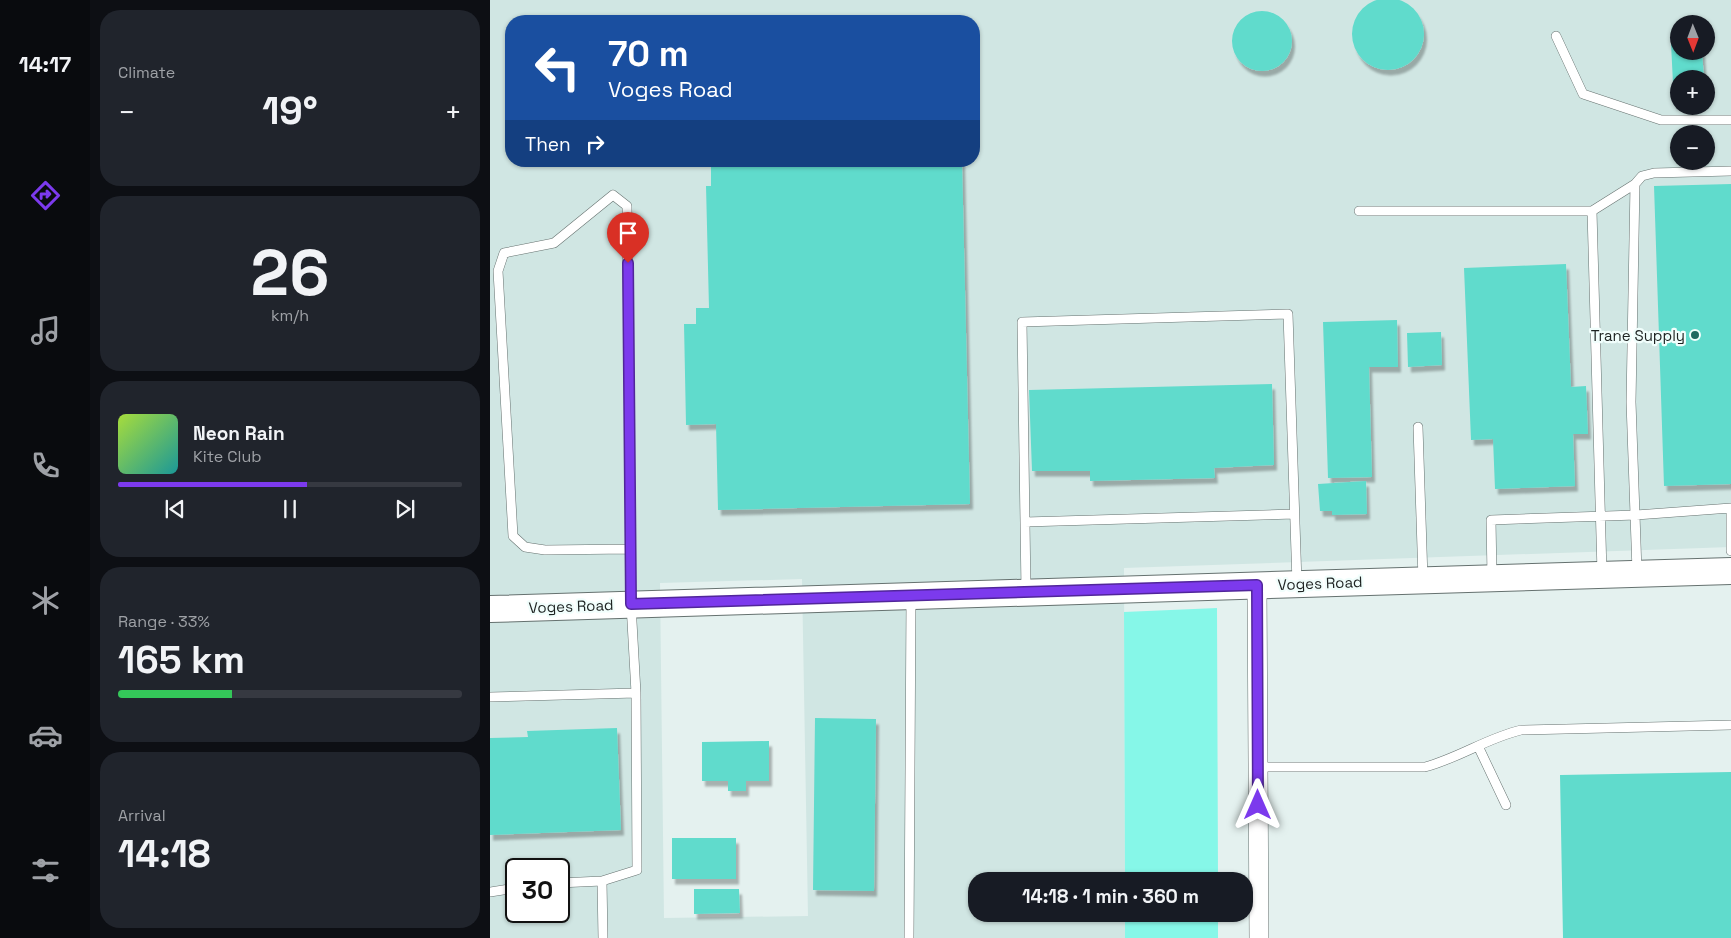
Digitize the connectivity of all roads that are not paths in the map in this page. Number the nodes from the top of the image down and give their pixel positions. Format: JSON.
{"nodes":[{"id":1,"x":1556,"y":36,"type":"dead end"},
{"id":2,"x":1731,"y":120,"type":"edge"},
{"id":3,"x":1731,"y":171,"type":"edge"},
{"id":4,"x":1635,"y":184,"type":"junction"},
{"id":5,"x":1359,"y":211,"type":"dead end"},
{"id":6,"x":1592,"y":211,"type":"junction"},
{"id":7,"x":1418,"y":427,"type":"dead end"},
{"id":8,"x":1731,"y":508,"type":"edge"},
{"id":9,"x":1294,"y":514,"type":"junction"},
{"id":10,"x":1636,"y":515,"type":"junction"},
{"id":11,"x":1601,"y":516,"type":"junction"},
{"id":12,"x":1025,"y":522,"type":"junction"},
{"id":13,"x":630,"y":549,"type":"junction"},
{"id":14,"x":1731,"y":551,"type":"edge"},
{"id":15,"x":1731,"y":570,"type":"edge"},
{"id":16,"x":1602,"y":573,"type":"junction"},
{"id":17,"x":1637,"y":573,"type":"junction"},
{"id":18,"x":1492,"y":577,"type":"junction"},
{"id":19,"x":1423,"y":580,"type":"junction"},
{"id":20,"x":1297,"y":584,"type":"junction"},
{"id":21,"x":1257,"y":585,"type":"junction"},
{"id":22,"x":1026,"y":593,"type":"junction"},
{"id":23,"x":910,"y":596,"type":"junction"},
{"id":24,"x":631,"y":604,"type":"junction"},
{"id":25,"x":490,"y":609,"type":"edge"},
{"id":26,"x":636,"y":693,"type":"junction"},
{"id":27,"x":490,"y":697,"type":"edge"},
{"id":28,"x":1731,"y":725,"type":"edge"},
{"id":29,"x":1478,"y":746,"type":"junction"},
{"id":30,"x":1258,"y":767,"type":"junction"},
{"id":31,"x":1506,"y":805,"type":"dead end"},
{"id":32,"x":602,"y":881,"type":"junction"},
{"id":33,"x":570,"y":882,"type":"edge"},
{"id":34,"x":505,"y":890,"type":"edge"},
{"id":35,"x":490,"y":892,"type":"edge"},
{"id":36,"x":603,"y":938,"type":"edge"},
{"id":37,"x":909,"y":938,"type":"edge"},
{"id":38,"x":1259,"y":938,"type":"edge"}],
"edges":[{"from":1,"to":2,"type":"lane"},
{"from":3,"to":4,"type":"lane"},
{"from":4,"to":6,"type":"lane"},
{"from":4,"to":10,"type":"lane"},
{"from":5,"to":6,"type":"lane"},
{"from":6,"to":11,"type":"lane"},
{"from":7,"to":19,"type":"lane"},
{"from":8,"to":10,"type":"lane"},
{"from":8,"to":14,"type":"lane"},
{"from":9,"to":12,"type":"lane"},
{"from":9,"to":12,"type":"lane"},
{"from":9,"to":20,"type":"lane"},
{"from":10,"to":11,"type":"lane"},
{"from":10,"to":17,"type":"lane"},
{"from":11,"to":16,"type":"lane"},
{"from":11,"to":18,"type":"lane"},
{"from":12,"to":22,"type":"lane"},
{"from":13,"to":13,"type":"lane"},
{"from":13,"to":24,"type":"lane"},
{"from":15,"to":17,"type":"street","name":"Voges Road"},
{"from":16,"to":17,"type":"street","name":"Voges Road"},
{"from":16,"to":18,"type":"street","name":"Voges Road"},
{"from":18,"to":19,"type":"street","name":"Voges Road"},
{"from":19,"to":20,"type":"street","name":"Voges Road"},
{"from":20,"to":21,"type":"street","name":"Voges Road"},
{"from":21,"to":22,"type":"street","name":"Voges Road"},
{"from":21,"to":30,"type":"street"},
{"from":22,"to":23,"type":"street","name":"Voges Road"},
{"from":23,"to":24,"type":"street","name":"Voges Road"},
{"from":23,"to":37,"type":"lane"},
{"from":24,"to":25,"type":"street","name":"Voges Road"},
{"from":24,"to":26,"type":"lane"},
{"from":26,"to":27,"type":"lane"},
{"from":26,"to":32,"type":"lane"},
{"from":28,"to":29,"type":"lane"},
{"from":29,"to":30,"type":"lane"},
{"from":29,"to":31,"type":"lane"},
{"from":30,"to":38,"type":"street"},
{"from":32,"to":33,"type":"lane"},
{"from":32,"to":36,"type":"lane"},
{"from":34,"to":35,"type":"lane"}]}
